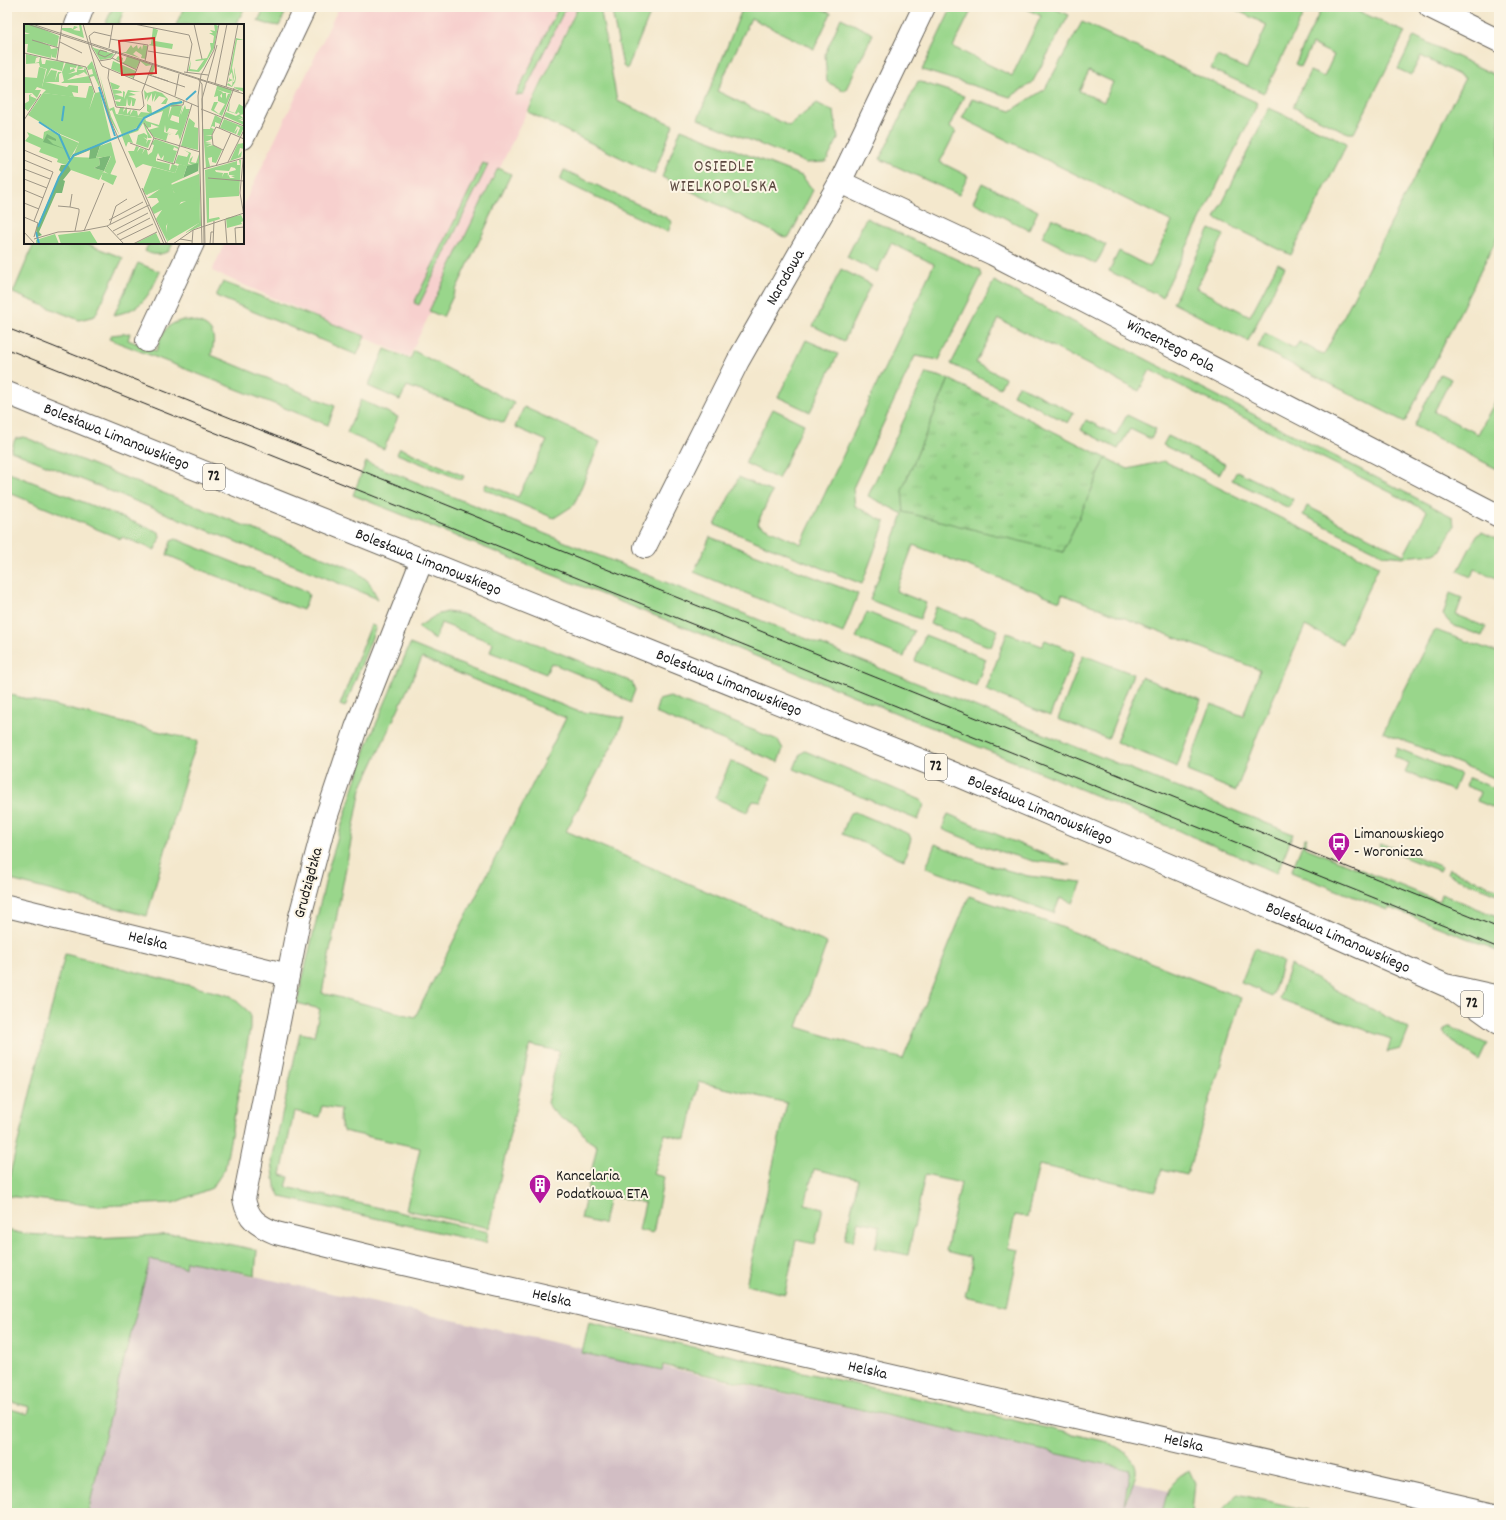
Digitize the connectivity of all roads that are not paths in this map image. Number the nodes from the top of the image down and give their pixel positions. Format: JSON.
{"nodes":[{"id":1,"x":83,"y":7,"type":"edge"},
{"id":2,"x":305,"y":7,"type":"edge"},
{"id":3,"x":924,"y":7,"type":"edge"},
{"id":4,"x":1430,"y":7,"type":"edge"},
{"id":5,"x":76,"y":24,"type":"edge"},
{"id":6,"x":1499,"y":41,"type":"edge"},
{"id":7,"x":244,"y":136,"type":"edge"},
{"id":8,"x":840,"y":182,"type":"junction"},
{"id":9,"x":193,"y":244,"type":"edge"},
{"id":10,"x":147,"y":341,"type":"dead end"},
{"id":11,"x":7,"y":393,"type":"edge"},
{"id":12,"x":1499,"y":516,"type":"edge"},
{"id":13,"x":645,"y":547,"type":"dead end"},
{"id":14,"x":422,"y":560,"type":"junction"},
{"id":15,"x":7,"y":906,"type":"edge"},
{"id":16,"x":288,"y":975,"type":"junction"},
{"id":17,"x":1445,"y":985,"type":"junction"},
{"id":18,"x":1499,"y":997,"type":"edge"},
{"id":19,"x":1499,"y":1023,"type":"edge"},
{"id":20,"x":251,"y":1218,"type":"joint"},
{"id":21,"x":1490,"y":1513,"type":"edge"}],
"edges":[{"from":1,"to":5,"type":"street"},
{"from":2,"to":7,"type":"street"},
{"from":3,"to":8,"type":"street","name":"Narodowa"},
{"from":4,"to":6,"type":"street"},
{"from":8,"to":12,"type":"street","name":"Wincentego Pola"},
{"from":8,"to":13,"type":"street","name":"Narodowa"},
{"from":9,"to":10,"type":"street"},
{"from":11,"to":14,"type":"street","name":"Bolesława Limanowskiego","number":"72"},
{"from":14,"to":16,"type":"street","name":"Grudziądzka"},
{"from":14,"to":17,"type":"street","name":"Bolesława Limanowskiego","number":"72"},
{"from":15,"to":16,"type":"street","name":"Helska"},
{"from":16,"to":20,"type":"street","name":"Grudziądzka"},
{"from":17,"to":18,"type":"street","name":"Bolesława Limanowskiego","number":"72"},
{"from":17,"to":19,"type":"street","name":"Bolesława Limanowskiego","number":"72"},
{"from":20,"to":21,"type":"street","name":"Helska"}]}
